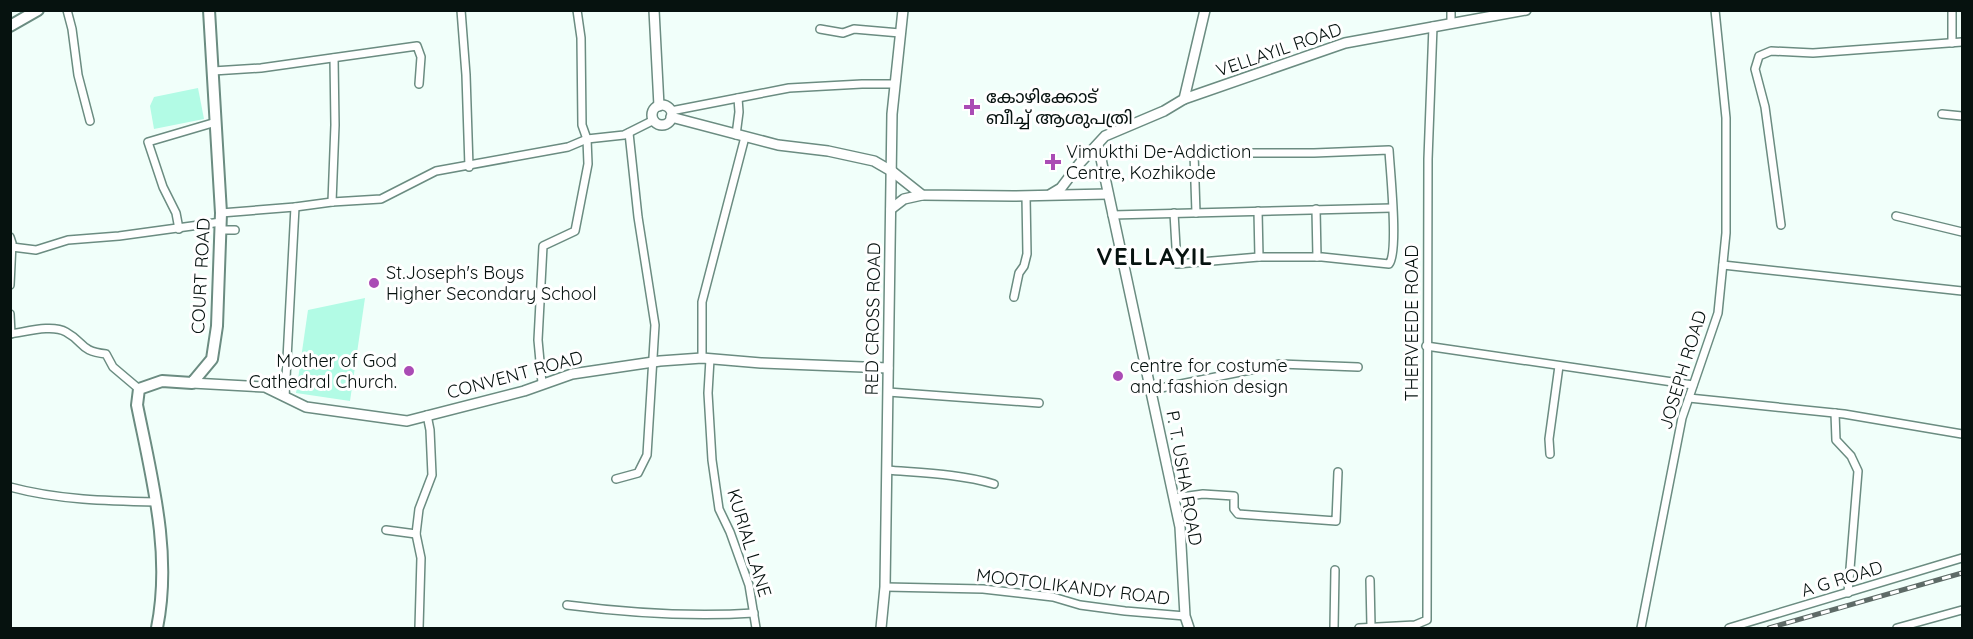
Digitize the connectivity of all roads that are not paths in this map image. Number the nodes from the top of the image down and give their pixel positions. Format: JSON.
{"nodes":[{"id":1,"x":38,"y":10,"type":"edge"},
{"id":2,"x":67,"y":10,"type":"edge"},
{"id":3,"x":209,"y":10,"type":"edge"},
{"id":4,"x":460,"y":10,"type":"edge"},
{"id":5,"x":577,"y":10,"type":"edge"},
{"id":6,"x":654,"y":10,"type":"edge"},
{"id":7,"x":903,"y":10,"type":"edge"},
{"id":8,"x":1204,"y":10,"type":"edge"},
{"id":9,"x":1451,"y":10,"type":"edge"},
{"id":10,"x":1526,"y":10,"type":"edge"},
{"id":11,"x":1715,"y":10,"type":"edge"},
{"id":12,"x":1952,"y":10,"type":"edge"},
{"id":13,"x":1450,"y":23,"type":"junction"},
{"id":14,"x":10,"y":26,"type":"edge"},
{"id":15,"x":1432,"y":26,"type":"junction"},
{"id":16,"x":820,"y":29,"type":"dead end"},
{"id":17,"x":900,"y":33,"type":"junction"},
{"id":18,"x":1962,"y":42,"type":"edge"},
{"id":19,"x":1952,"y":43,"type":"junction"},
{"id":20,"x":334,"y":58,"type":"junction"},
{"id":21,"x":213,"y":71,"type":"junction"},
{"id":22,"x":419,"y":84,"type":"dead end"},
{"id":23,"x":894,"y":84,"type":"junction"},
{"id":24,"x":738,"y":98,"type":"junction"},
{"id":25,"x":1184,"y":99,"type":"junction"},
{"id":26,"x":659,"y":106,"type":"junction"},
{"id":27,"x":671,"y":114,"type":"junction"},
{"id":28,"x":1942,"y":114,"type":"dead end"},
{"id":29,"x":1962,"y":116,"type":"edge"},
{"id":30,"x":654,"y":120,"type":"junction"},
{"id":31,"x":90,"y":121,"type":"dead end"},
{"id":32,"x":216,"y":122,"type":"junction"},
{"id":33,"x":629,"y":133,"type":"junction"},
{"id":34,"x":740,"y":136,"type":"junction"},
{"id":35,"x":587,"y":139,"type":"junction"},
{"id":36,"x":1098,"y":145,"type":"junction"},
{"id":37,"x":469,"y":166,"type":"junction"},
{"id":38,"x":893,"y":172,"type":"junction"},
{"id":39,"x":1108,"y":194,"type":"junction"},
{"id":40,"x":922,"y":195,"type":"junction"},
{"id":41,"x":1049,"y":195,"type":"junction"},
{"id":42,"x":1026,"y":196,"type":"junction"},
{"id":43,"x":332,"y":202,"type":"junction"},
{"id":44,"x":295,"y":207,"type":"junction"},
{"id":45,"x":1392,"y":208,"type":"junction"},
{"id":46,"x":891,"y":209,"type":"junction"},
{"id":47,"x":1316,"y":210,"type":"junction"},
{"id":48,"x":1258,"y":211,"type":"junction"},
{"id":49,"x":1174,"y":213,"type":"junction"},
{"id":50,"x":1196,"y":213,"type":"junction"},
{"id":51,"x":1112,"y":215,"type":"junction"},
{"id":52,"x":1896,"y":216,"type":"dead end"},
{"id":53,"x":221,"y":222,"type":"junction"},
{"id":54,"x":1781,"y":225,"type":"dead end"},
{"id":55,"x":179,"y":229,"type":"junction"},
{"id":56,"x":235,"y":230,"type":"dead end"},
{"id":57,"x":1962,"y":232,"type":"edge"},
{"id":58,"x":10,"y":237,"type":"edge"},
{"id":59,"x":12,"y":247,"type":"junction"},
{"id":60,"x":1259,"y":257,"type":"junction"},
{"id":61,"x":1317,"y":257,"type":"junction"},
{"id":62,"x":1723,"y":265,"type":"junction"},
{"id":63,"x":11,"y":266,"type":"edge"},
{"id":64,"x":10,"y":285,"type":"edge"},
{"id":65,"x":1962,"y":291,"type":"edge"},
{"id":66,"x":1014,"y":297,"type":"dead end"},
{"id":67,"x":10,"y":314,"type":"edge"},
{"id":68,"x":11,"y":334,"type":"edge"},
{"id":69,"x":1426,"y":346,"type":"junction"},
{"id":70,"x":706,"y":359,"type":"junction"},
{"id":71,"x":654,"y":362,"type":"junction"},
{"id":72,"x":1559,"y":366,"type":"junction"},
{"id":73,"x":1358,"y":367,"type":"dead end"},
{"id":74,"x":888,"y":368,"type":"junction"},
{"id":75,"x":192,"y":383,"type":"junction"},
{"id":76,"x":542,"y":383,"type":"junction"},
{"id":77,"x":1693,"y":385,"type":"junction"},
{"id":78,"x":139,"y":389,"type":"junction"},
{"id":79,"x":1151,"y":390,"type":"junction"},
{"id":80,"x":888,"y":392,"type":"junction"},
{"id":81,"x":285,"y":397,"type":"junction"},
{"id":82,"x":1689,"y":398,"type":"junction"},
{"id":83,"x":1039,"y":403,"type":"dead end"},
{"id":84,"x":1835,"y":413,"type":"junction"},
{"id":85,"x":427,"y":415,"type":"junction"},
{"id":86,"x":1962,"y":434,"type":"edge"},
{"id":87,"x":1550,"y":454,"type":"dead end"},
{"id":88,"x":887,"y":470,"type":"junction"},
{"id":89,"x":1338,"y":472,"type":"dead end"},
{"id":90,"x":616,"y":479,"type":"dead end"},
{"id":91,"x":994,"y":484,"type":"dead end"},
{"id":92,"x":10,"y":487,"type":"edge"},
{"id":93,"x":1174,"y":498,"type":"junction"},
{"id":94,"x":157,"y":502,"type":"junction"},
{"id":95,"x":386,"y":530,"type":"dead end"},
{"id":96,"x":416,"y":534,"type":"junction"},
{"id":97,"x":1962,"y":558,"type":"edge"},
{"id":98,"x":1335,"y":570,"type":"dead end"},
{"id":99,"x":1370,"y":580,"type":"dead end"},
{"id":100,"x":885,"y":587,"type":"junction"},
{"id":101,"x":1848,"y":593,"type":"junction"},
{"id":102,"x":567,"y":605,"type":"dead end"},
{"id":103,"x":1962,"y":610,"type":"edge"},
{"id":104,"x":754,"y":613,"type":"junction"},
{"id":105,"x":1185,"y":616,"type":"junction"},
{"id":106,"x":1371,"y":626,"type":"junction"},
{"id":107,"x":1416,"y":627,"type":"edge"},
{"id":108,"x":157,"y":628,"type":"edge"},
{"id":109,"x":419,"y":628,"type":"edge"},
{"id":110,"x":756,"y":628,"type":"edge"},
{"id":111,"x":881,"y":628,"type":"edge"},
{"id":112,"x":1189,"y":628,"type":"edge"},
{"id":113,"x":1334,"y":628,"type":"edge"},
{"id":114,"x":1359,"y":628,"type":"edge"},
{"id":115,"x":1641,"y":628,"type":"edge"},
{"id":116,"x":1729,"y":628,"type":"edge"},
{"id":117,"x":1897,"y":628,"type":"edge"}],
"edges":[{"from":1,"to":14,"type":"main road"},
{"from":2,"to":31,"type":"street"},
{"from":3,"to":21,"type":"main road","name":"COURT ROAD"},
{"from":4,"to":37,"type":"street"},
{"from":5,"to":35,"type":"street"},
{"from":6,"to":26,"type":"street"},
{"from":7,"to":17,"type":"street","name":"RED CROSS ROAD"},
{"from":8,"to":25,"type":"street"},
{"from":9,"to":13,"type":"street"},
{"from":10,"to":13,"type":"street","name":"VELLAYIL ROAD"},
{"from":11,"to":62,"type":"street","name":"JOSEPH ROAD"},
{"from":12,"to":19,"type":"street"},
{"from":13,"to":15,"type":"street","name":"VELLAYIL ROAD"},
{"from":15,"to":25,"type":"street","name":"VELLAYIL ROAD"},
{"from":15,"to":69,"type":"street","name":"THERVEEDE ROAD"},
{"from":16,"to":17,"type":"street"},
{"from":17,"to":23,"type":"street","name":"RED CROSS ROAD"},
{"from":18,"to":19,"type":"street"},
{"from":19,"to":54,"type":"street"},
{"from":20,"to":21,"type":"street"},
{"from":20,"to":22,"type":"street"},
{"from":20,"to":43,"type":"street"},
{"from":21,"to":32,"type":"main road","name":"COURT ROAD"},
{"from":23,"to":24,"type":"street"},
{"from":23,"to":38,"type":"street","name":"RED CROSS ROAD"},
{"from":24,"to":27,"type":"street"},
{"from":24,"to":34,"type":"street","name":"KURIAL LANE"},
{"from":25,"to":36,"type":"street","name":"VELLAYIL ROAD"},
{"from":26,"to":27,"type":"street"},
{"from":26,"to":30,"type":"street"},
{"from":27,"to":30,"type":"street"},
{"from":27,"to":34,"type":"street"},
{"from":28,"to":29,"type":"street"},
{"from":30,"to":33,"type":"street"},
{"from":32,"to":53,"type":"main road","name":"COURT ROAD"},
{"from":32,"to":55,"type":"street"},
{"from":33,"to":35,"type":"street"},
{"from":33,"to":71,"type":"street"},
{"from":34,"to":38,"type":"street"},
{"from":34,"to":70,"type":"street","name":"KURIAL LANE"},
{"from":35,"to":37,"type":"street"},
{"from":35,"to":76,"type":"street"},
{"from":36,"to":39,"type":"street","name":"P. T. USHA ROAD"},
{"from":36,"to":41,"type":"street","name":"VELLAYIL ROAD"},
{"from":37,"to":43,"type":"street"},
{"from":38,"to":40,"type":"street"},
{"from":38,"to":46,"type":"street","name":"RED CROSS ROAD"},
{"from":39,"to":41,"type":"street"},
{"from":39,"to":51,"type":"street","name":"P. T. USHA ROAD"},
{"from":40,"to":42,"type":"street"},
{"from":40,"to":46,"type":"street"},
{"from":41,"to":42,"type":"street"},
{"from":42,"to":66,"type":"street"},
{"from":43,"to":44,"type":"street"},
{"from":44,"to":53,"type":"street"},
{"from":44,"to":81,"type":"street"},
{"from":45,"to":47,"type":"street"},
{"from":45,"to":50,"type":"street"},
{"from":45,"to":61,"type":"street"},
{"from":46,"to":74,"type":"street","name":"RED CROSS ROAD"},
{"from":47,"to":48,"type":"street"},
{"from":47,"to":61,"type":"street"},
{"from":48,"to":50,"type":"street"},
{"from":48,"to":60,"type":"street"},
{"from":49,"to":50,"type":"street"},
{"from":49,"to":51,"type":"street"},
{"from":49,"to":60,"type":"street"},
{"from":51,"to":79,"type":"street","name":"P. T. USHA ROAD"},
{"from":52,"to":57,"type":"street"},
{"from":53,"to":55,"type":"street"},
{"from":53,"to":56,"type":"street"},
{"from":53,"to":75,"type":"main road","name":"COURT ROAD"},
{"from":55,"to":59,"type":"street"},
{"from":58,"to":59,"type":"street"},
{"from":59,"to":63,"type":"street"},
{"from":60,"to":61,"type":"street"},
{"from":62,"to":65,"type":"street"},
{"from":62,"to":77,"type":"street","name":"JOSEPH ROAD"},
{"from":63,"to":64,"type":"street"},
{"from":67,"to":68,"type":"street"},
{"from":68,"to":78,"type":"street"},
{"from":69,"to":72,"type":"street"},
{"from":69,"to":107,"type":"street","name":"THERVEEDE ROAD"},
{"from":70,"to":71,"type":"street","name":"CONVENT ROAD"},
{"from":70,"to":74,"type":"street","name":"CONVENT ROAD"},
{"from":70,"to":104,"type":"street","name":"KURIAL LANE"},
{"from":71,"to":76,"type":"street","name":"CONVENT ROAD"},
{"from":71,"to":90,"type":"street"},
{"from":72,"to":77,"type":"street"},
{"from":72,"to":87,"type":"street"},
{"from":73,"to":79,"type":"street"},
{"from":74,"to":80,"type":"street","name":"RED CROSS ROAD"},
{"from":75,"to":78,"type":"main road"},
{"from":75,"to":81,"type":"street","name":"CONVENT ROAD"},
{"from":76,"to":85,"type":"street","name":"CONVENT ROAD"},
{"from":77,"to":82,"type":"street","name":"JOSEPH ROAD"},
{"from":78,"to":94,"type":"main road"},
{"from":79,"to":93,"type":"street","name":"P. T. USHA ROAD"},
{"from":80,"to":83,"type":"street"},
{"from":80,"to":88,"type":"street","name":"RED CROSS ROAD"},
{"from":81,"to":85,"type":"street","name":"CONVENT ROAD"},
{"from":82,"to":84,"type":"street"},
{"from":82,"to":115,"type":"street","name":"JOSEPH ROAD"},
{"from":84,"to":86,"type":"street"},
{"from":84,"to":101,"type":"street"},
{"from":85,"to":96,"type":"street"},
{"from":88,"to":91,"type":"street"},
{"from":88,"to":100,"type":"street","name":"RED CROSS ROAD"},
{"from":89,"to":93,"type":"street"},
{"from":92,"to":94,"type":"street"},
{"from":93,"to":105,"type":"street","name":"P. T. USHA ROAD"},
{"from":94,"to":108,"type":"main road"},
{"from":95,"to":96,"type":"street"},
{"from":96,"to":109,"type":"street"},
{"from":97,"to":101,"type":"street","name":"A G ROAD"},
{"from":98,"to":113,"type":"street"},
{"from":99,"to":106,"type":"street"},
{"from":100,"to":105,"type":"street","name":"MOOTOLIKANDY ROAD"},
{"from":100,"to":111,"type":"street","name":"RED CROSS ROAD"},
{"from":101,"to":116,"type":"street","name":"A G ROAD"},
{"from":102,"to":104,"type":"street"},
{"from":103,"to":117,"type":"street"},
{"from":104,"to":110,"type":"street","name":"KURIAL LANE"},
{"from":105,"to":112,"type":"street","name":"P. T. USHA ROAD"},
{"from":106,"to":107,"type":"street"},
{"from":106,"to":114,"type":"street"}]}
